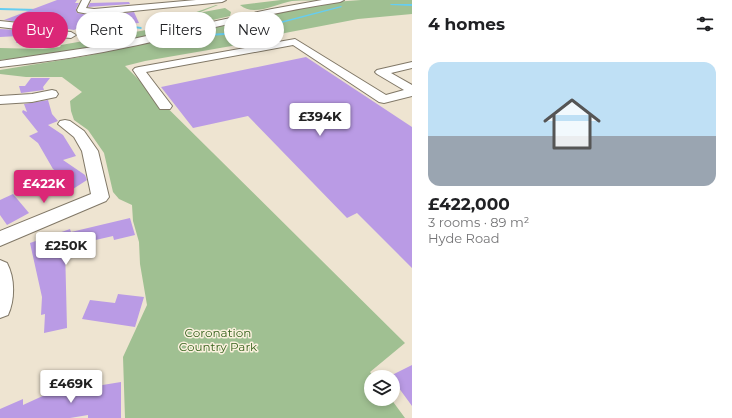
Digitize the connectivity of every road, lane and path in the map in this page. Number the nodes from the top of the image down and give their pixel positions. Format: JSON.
{"nodes":[{"id":1,"x":86,"y":0,"type":"edge"},
{"id":2,"x":340,"y":0,"type":"edge"},
{"id":3,"x":188,"y":2,"type":"edge"},
{"id":4,"x":224,"y":2,"type":"edge"},
{"id":5,"x":237,"y":10,"type":"dead end"},
{"id":6,"x":241,"y":12,"type":"edge"},
{"id":7,"x":269,"y":12,"type":"edge"},
{"id":8,"x":224,"y":22,"type":"edge"},
{"id":9,"x":0,"y":24,"type":"edge"},
{"id":10,"x":71,"y":35,"type":"dead end"},
{"id":11,"x":243,"y":51,"type":"junction"},
{"id":12,"x":252,"y":59,"type":"dead end"},
{"id":13,"x":0,"y":64,"type":"edge"},
{"id":14,"x":412,"y":65,"type":"edge"},
{"id":15,"x":411,"y":93,"type":"edge"},
{"id":16,"x":52,"y":94,"type":"dead end"},
{"id":17,"x":0,"y":100,"type":"edge"},
{"id":18,"x":166,"y":106,"type":"dead end"},
{"id":19,"x":65,"y":124,"type":"dead end"},
{"id":20,"x":0,"y":239,"type":"edge"},
{"id":21,"x":0,"y":269,"type":"edge"},
{"id":22,"x":0,"y":308,"type":"edge"}],
"edges":[{"from":1,"to":3,"type":"street"},
{"from":2,"to":7,"type":"street"},
{"from":3,"to":4,"type":"street"},
{"from":5,"to":6,"type":"street"},
{"from":8,"to":13,"type":"street"},
{"from":9,"to":10,"type":"street"},
{"from":11,"to":12,"type":"street"},
{"from":11,"to":15,"type":"street"},
{"from":11,"to":18,"type":"street"},
{"from":14,"to":15,"type":"street"},
{"from":16,"to":17,"type":"street"},
{"from":19,"to":20,"type":"street"},
{"from":21,"to":22,"type":"street"}]}
